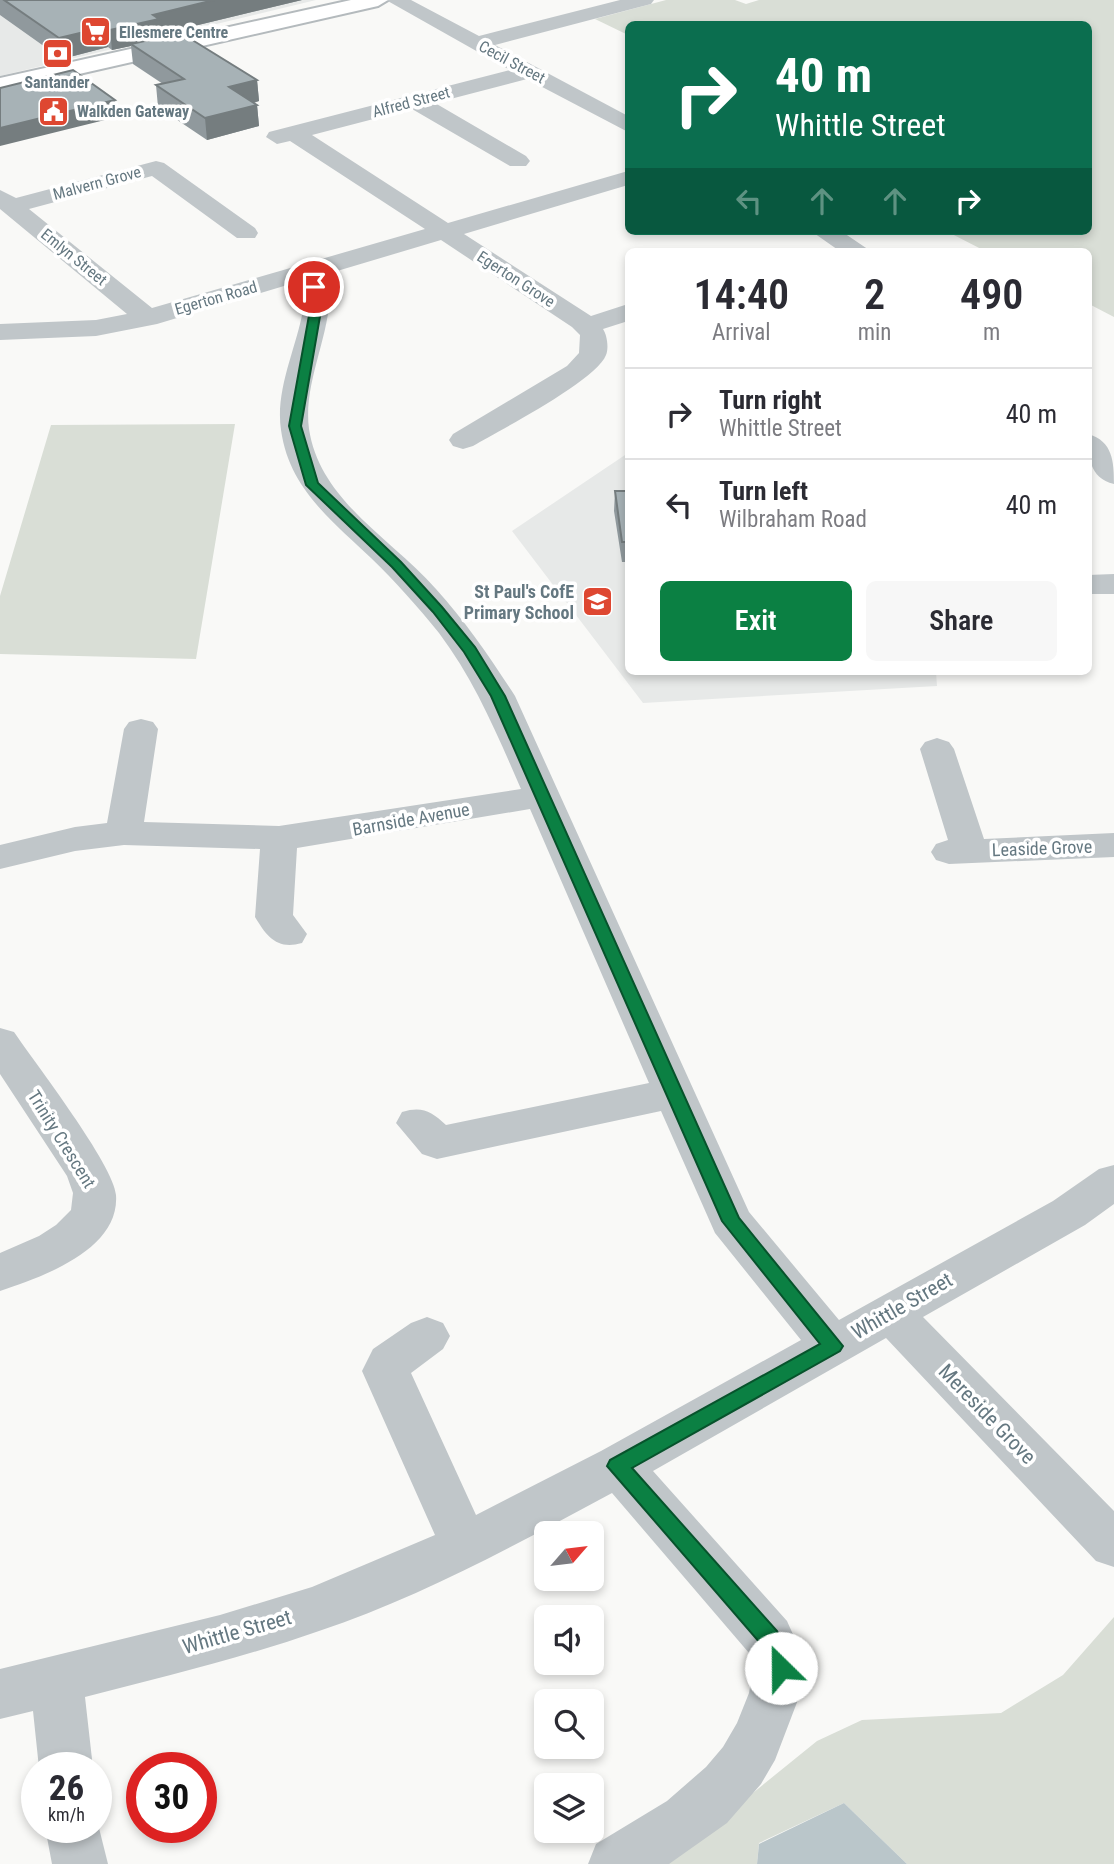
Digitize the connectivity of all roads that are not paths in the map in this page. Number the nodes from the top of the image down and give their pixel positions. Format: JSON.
{"nodes":[{"id":1,"x":378,"y":0,"type":"edge"},
{"id":2,"x":396,"y":0,"type":"edge"},
{"id":3,"x":644,"y":0,"type":"edge"},
{"id":4,"x":287,"y":22,"type":"junction"},
{"id":5,"x":477,"y":43,"type":"junction"},
{"id":6,"x":529,"y":72,"type":"junction"},
{"id":7,"x":0,"y":85,"type":"edge"},
{"id":8,"x":0,"y":96,"type":"edge"},
{"id":9,"x":415,"y":101,"type":"junction"},
{"id":10,"x":625,"y":123,"type":"edge"},
{"id":11,"x":518,"y":161,"type":"dead end"},
{"id":12,"x":625,"y":179,"type":"edge"},
{"id":13,"x":6,"y":201,"type":"edge"},
{"id":14,"x":444,"y":232,"type":"junction"},
{"id":15,"x":246,"y":233,"type":"dead end"},
{"id":16,"x":830,"y":235,"type":"edge"},
{"id":17,"x":852,"y":248,"type":"edge"},
{"id":18,"x":300,"y":274,"type":"junction"},
{"id":19,"x":625,"y":313,"type":"edge"},
{"id":20,"x":148,"y":318,"type":"junction"},
{"id":21,"x":586,"y":326,"type":"junction"},
{"id":22,"x":0,"y":332,"type":"edge"},
{"id":23,"x":1114,"y":434,"type":"edge"},
{"id":24,"x":1092,"y":436,"type":"edge"},
{"id":25,"x":463,"y":440,"type":"dead end"},
{"id":26,"x":1092,"y":448,"type":"edge"},
{"id":27,"x":1114,"y":475,"type":"edge"},
{"id":28,"x":1114,"y":584,"type":"edge"},
{"id":29,"x":1092,"y":585,"type":"edge"},
{"id":30,"x":141,"y":729,"type":"dead end"},
{"id":31,"x":941,"y":749,"type":"dead end"},
{"id":32,"x":543,"y":796,"type":"junction"},
{"id":33,"x":0,"y":827,"type":"edge"},
{"id":34,"x":124,"y":833,"type":"junction"},
{"id":35,"x":279,"y":838,"type":"junction"},
{"id":36,"x":1114,"y":845,"type":"edge"},
{"id":37,"x":14,"y":854,"type":"edge"},
{"id":38,"x":288,"y":934,"type":"dead end"},
{"id":39,"x":0,"y":1042,"type":"edge"},
{"id":40,"x":673,"y":1093,"type":"junction"},
{"id":41,"x":417,"y":1123,"type":"dead end"},
{"id":42,"x":1114,"y":1181,"type":"edge"},
{"id":43,"x":0,"y":1273,"type":"edge"},
{"id":44,"x":890,"y":1312,"type":"junction"},
{"id":45,"x":427,"y":1336,"type":"dead end"},
{"id":46,"x":833,"y":1346,"type":"junction"},
{"id":47,"x":618,"y":1466,"type":"junction"},
{"id":48,"x":1104,"y":1519,"type":"edge"},
{"id":49,"x":465,"y":1546,"type":"junction"},
{"id":50,"x":56,"y":1681,"type":"junction"},
{"id":51,"x":0,"y":1695,"type":"edge"},
{"id":52,"x":64,"y":1752,"type":"edge"},
{"id":53,"x":76,"y":1843,"type":"edge"},
{"id":54,"x":80,"y":1864,"type":"edge"},
{"id":55,"x":616,"y":1864,"type":"edge"}],
"edges":[{"from":1,"to":4,"type":"main road"},
{"from":2,"to":5,"type":"street","name":"Cecil Street"},
{"from":3,"to":5,"type":"street"},
{"from":4,"to":7,"type":"main road"},
{"from":4,"to":8,"type":"main road"},
{"from":5,"to":6,"type":"street","name":"Cecil Street"},
{"from":6,"to":9,"type":"street","name":"Alfred Street"},
{"from":6,"to":10,"type":"street","name":"Cecil Street"},
{"from":9,"to":11,"type":"street"},
{"from":9,"to":14,"type":"street","name":"Alfred Street"},
{"from":12,"to":14,"type":"street","name":"Egerton Road"},
{"from":13,"to":15,"type":"street","name":"Malvern Grove"},
{"from":13,"to":20,"type":"street","name":"Emlyn Street"},
{"from":14,"to":18,"type":"street","name":"Egerton Road"},
{"from":14,"to":21,"type":"street","name":"Egerton Grove"},
{"from":16,"to":17,"type":"street"},
{"from":18,"to":20,"type":"street","name":"Egerton Road"},
{"from":18,"to":32,"type":"street"},
{"from":19,"to":21,"type":"street"},
{"from":20,"to":22,"type":"street","name":"Egerton Road"},
{"from":21,"to":25,"type":"street"},
{"from":23,"to":24,"type":"street"},
{"from":26,"to":27,"type":"street"},
{"from":28,"to":29,"type":"street"},
{"from":30,"to":34,"type":"street"},
{"from":31,"to":36,"type":"street","name":"Leaside Grove"},
{"from":32,"to":35,"type":"street","name":"Barnside Avenue"},
{"from":32,"to":40,"type":"street"},
{"from":33,"to":37,"type":"street"},
{"from":34,"to":35,"type":"street","name":"Barnside Avenue"},
{"from":34,"to":37,"type":"street","name":"Barnside Avenue"},
{"from":35,"to":38,"type":"street"},
{"from":39,"to":43,"type":"street","name":"Trinity Crescent"},
{"from":40,"to":41,"type":"street"},
{"from":40,"to":46,"type":"street"},
{"from":42,"to":44,"type":"street","name":"Whittle Street"},
{"from":44,"to":46,"type":"street","name":"Whittle Street"},
{"from":44,"to":48,"type":"street","name":"Mereside Grove"},
{"from":45,"to":49,"type":"street"},
{"from":46,"to":47,"type":"street","name":"Whittle Street"},
{"from":47,"to":49,"type":"street","name":"Whittle Street"},
{"from":47,"to":55,"type":"street"},
{"from":49,"to":50,"type":"street","name":"Whittle Street"},
{"from":50,"to":51,"type":"street","name":"Whittle Street"},
{"from":50,"to":52,"type":"street"},
{"from":53,"to":54,"type":"street"}]}
